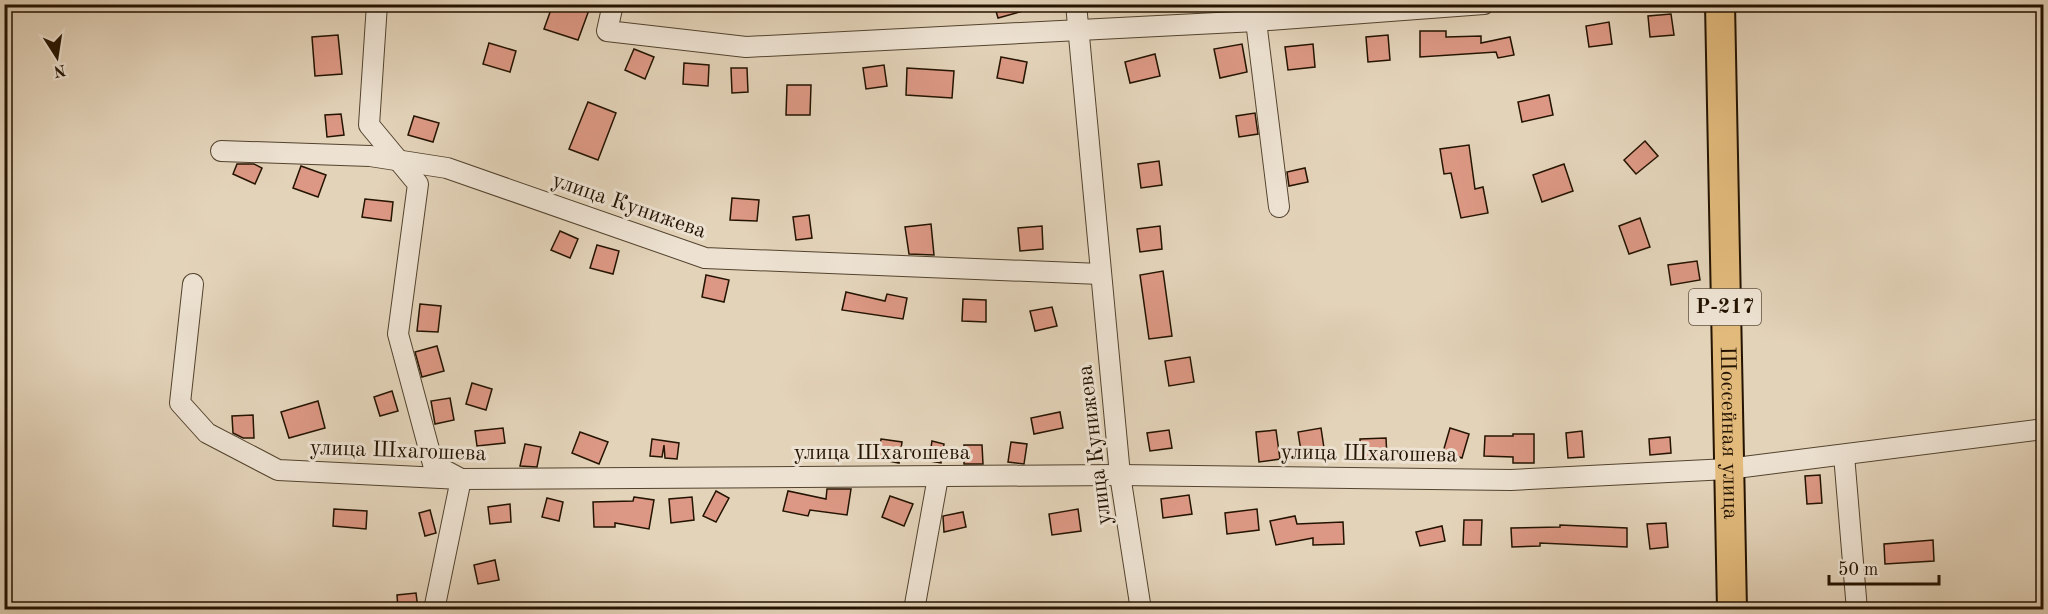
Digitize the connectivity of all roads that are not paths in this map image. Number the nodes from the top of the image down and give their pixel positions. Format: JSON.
{"nodes":[{"id":1,"x":377,"y":4,"type":"edge"},
{"id":2,"x":613,"y":4,"type":"edge"},
{"id":3,"x":1076,"y":4,"type":"edge"},
{"id":4,"x":1484,"y":4,"type":"edge"},
{"id":5,"x":1720,"y":4,"type":"edge"},
{"id":6,"x":1256,"y":21,"type":"junction"},
{"id":7,"x":1078,"y":30,"type":"junction"},
{"id":8,"x":221,"y":151,"type":"dead end"},
{"id":9,"x":398,"y":160,"type":"junction"},
{"id":10,"x":1280,"y":207,"type":"dead end"},
{"id":11,"x":1100,"y":274,"type":"junction"},
{"id":12,"x":193,"y":284,"type":"dead end"},
{"id":13,"x":2043,"y":429,"type":"edge"},
{"id":14,"x":1844,"y":455,"type":"junction"},
{"id":15,"x":1728,"y":469,"type":"junction"},
{"id":16,"x":1120,"y":475,"type":"junction"},
{"id":17,"x":938,"y":477,"type":"junction"},
{"id":18,"x":461,"y":479,"type":"junction"},
{"id":19,"x":434,"y":609,"type":"edge"},
{"id":20,"x":914,"y":609,"type":"edge"},
{"id":21,"x":1141,"y":609,"type":"edge"},
{"id":22,"x":1732,"y":609,"type":"edge"},
{"id":23,"x":1857,"y":609,"type":"edge"}],
"edges":[{"from":1,"to":9,"type":"street"},
{"from":2,"to":7,"type":"street"},
{"from":3,"to":7,"type":"street","name":"улица Кунижева"},
{"from":4,"to":6,"type":"street"},
{"from":5,"to":15,"type":"highway","name":"Шоссейная улица","number":"Р-217"},
{"from":6,"to":7,"type":"street"},
{"from":6,"to":10,"type":"street"},
{"from":7,"to":11,"type":"street","name":"улица Кунижева"},
{"from":8,"to":9,"type":"street","name":"улица Кунижева"},
{"from":9,"to":11,"type":"street","name":"улица Кунижева"},
{"from":9,"to":18,"type":"street"},
{"from":11,"to":16,"type":"street","name":"улица Кунижева"},
{"from":12,"to":18,"type":"street","name":"улица Шхагошева"},
{"from":13,"to":14,"type":"street","name":"улица Шхагошева"},
{"from":14,"to":15,"type":"street","name":"улица Шхагошева"},
{"from":14,"to":23,"type":"street"},
{"from":15,"to":16,"type":"street","name":"улица Шхагошева"},
{"from":15,"to":22,"type":"highway","name":"Шоссейная улица","number":"Р-217"},
{"from":16,"to":17,"type":"street","name":"улица Шхагошева"},
{"from":16,"to":21,"type":"street","name":"улица Кунижева"},
{"from":17,"to":18,"type":"street","name":"улица Шхагошева"},
{"from":17,"to":20,"type":"street"},
{"from":18,"to":19,"type":"street"}]}
